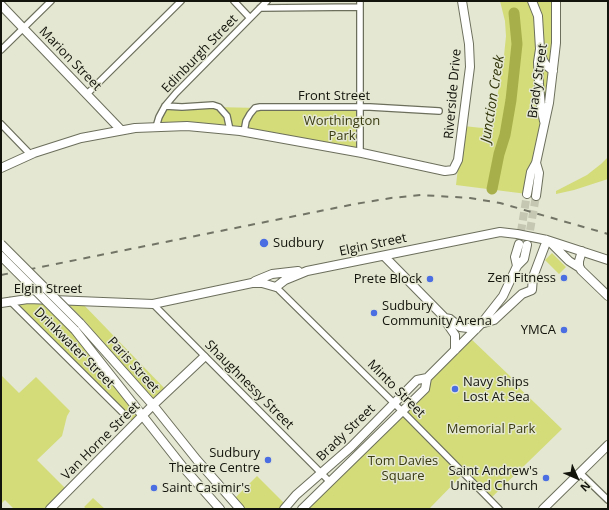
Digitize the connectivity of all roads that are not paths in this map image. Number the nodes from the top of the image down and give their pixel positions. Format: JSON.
{"nodes":[{"id":1,"x":51,"y":1,"type":"edge"},
{"id":2,"x":181,"y":1,"type":"edge"},
{"id":3,"x":234,"y":1,"type":"edge"},
{"id":4,"x":267,"y":1,"type":"edge"},
{"id":5,"x":462,"y":1,"type":"edge"},
{"id":6,"x":532,"y":1,"type":"edge"},
{"id":7,"x":556,"y":1,"type":"edge"},
{"id":8,"x":360,"y":4,"type":"edge"},
{"id":9,"x":1,"y":5,"type":"edge"},
{"id":10,"x":260,"y":8,"type":"junction"},
{"id":11,"x":250,"y":18,"type":"junction"},
{"id":12,"x":23,"y":28,"type":"junction"},
{"id":13,"x":540,"y":49,"type":"junction"},
{"id":14,"x":1,"y":50,"type":"edge"},
{"id":15,"x":553,"y":71,"type":"junction"},
{"id":16,"x":88,"y":94,"type":"junction"},
{"id":17,"x":165,"y":106,"type":"junction"},
{"id":18,"x":360,"y":107,"type":"junction"},
{"id":19,"x":439,"y":111,"type":"dead end"},
{"id":20,"x":1,"y":124,"type":"edge"},
{"id":21,"x":545,"y":124,"type":"junction"},
{"id":22,"x":156,"y":127,"type":"junction"},
{"id":23,"x":121,"y":130,"type":"junction"},
{"id":24,"x":230,"y":130,"type":"junction"},
{"id":25,"x":244,"y":132,"type":"junction"},
{"id":26,"x":360,"y":152,"type":"junction"},
{"id":27,"x":30,"y":154,"type":"junction"},
{"id":28,"x":1,"y":168,"type":"edge"},
{"id":29,"x":531,"y":195,"type":"tunnel mouth"},
{"id":30,"x":547,"y":240,"type":"junction"},
{"id":31,"x":1,"y":244,"type":"edge"},
{"id":32,"x":523,"y":244,"type":"tunnel mouth"},
{"id":33,"x":582,"y":251,"type":"junction"},
{"id":34,"x":1,"y":256,"type":"edge"},
{"id":35,"x":384,"y":256,"type":"junction"},
{"id":36,"x":608,"y":260,"type":"edge"},
{"id":37,"x":580,"y":268,"type":"junction"},
{"id":38,"x":307,"y":272,"type":"junction"},
{"id":39,"x":252,"y":283,"type":"junction"},
{"id":40,"x":276,"y":287,"type":"junction"},
{"id":41,"x":608,"y":296,"type":"edge"},
{"id":42,"x":10,"y":301,"type":"junction"},
{"id":43,"x":1,"y":303,"type":"edge"},
{"id":44,"x":153,"y":304,"type":"junction"},
{"id":45,"x":445,"y":318,"type":"junction"},
{"id":46,"x":77,"y":327,"type":"junction"},
{"id":47,"x":479,"y":327,"type":"junction"},
{"id":48,"x":455,"y":350,"type":"junction"},
{"id":49,"x":204,"y":357,"type":"junction"},
{"id":50,"x":427,"y":378,"type":"junction"},
{"id":51,"x":394,"y":403,"type":"junction"},
{"id":52,"x":153,"y":405,"type":"junction"},
{"id":53,"x":122,"y":412,"type":"dead end"},
{"id":54,"x":403,"y":412,"type":"junction"},
{"id":55,"x":143,"y":416,"type":"junction"},
{"id":56,"x":608,"y":446,"type":"edge"},
{"id":57,"x":322,"y":473,"type":"junction"},
{"id":58,"x":580,"y":473,"type":"junction"},
{"id":59,"x":330,"y":482,"type":"junction"},
{"id":60,"x":608,"y":500,"type":"edge"},
{"id":61,"x":50,"y":509,"type":"edge"},
{"id":62,"x":220,"y":509,"type":"edge"},
{"id":63,"x":240,"y":509,"type":"edge"},
{"id":64,"x":284,"y":509,"type":"edge"},
{"id":65,"x":302,"y":509,"type":"edge"},
{"id":66,"x":499,"y":509,"type":"edge"},
{"id":67,"x":544,"y":509,"type":"edge"}],
"edges":[{"from":1,"to":12,"type":"street"},
{"from":2,"to":16,"type":"street"},
{"from":3,"to":11,"type":"street"},
{"from":4,"to":10,"type":"street","name":"Edinburgh Street"},
{"from":5,"to":26,"type":"main road","name":"Riverside Drive"},
{"from":6,"to":13,"type":"main road"},
{"from":7,"to":15,"type":"main road","name":"Brady Street"},
{"from":8,"to":10,"type":"street"},
{"from":8,"to":18,"type":"street"},
{"from":9,"to":12,"type":"main road","name":"Marion Street"},
{"from":10,"to":11,"type":"street","name":"Edinburgh Street"},
{"from":11,"to":17,"type":"street","name":"Edinburgh Street"},
{"from":12,"to":14,"type":"street"},
{"from":12,"to":16,"type":"main road","name":"Marion Street"},
{"from":13,"to":15,"type":"main road"},
{"from":13,"to":21,"type":"main road"},
{"from":15,"to":21,"type":"main road","name":"Brady Street"},
{"from":16,"to":23,"type":"main road","name":"Marion Street"},
{"from":17,"to":22,"type":"street","name":"Edinburgh Street"},
{"from":17,"to":24,"type":"street"},
{"from":18,"to":19,"type":"street","name":"Front Street"},
{"from":18,"to":25,"type":"street","name":"Front Street"},
{"from":18,"to":26,"type":"street"},
{"from":20,"to":27,"type":"street"},
{"from":21,"to":29,"type":"main road","name":"Brady Street"},
{"from":22,"to":23,"type":"main road"},
{"from":22,"to":24,"type":"main road"},
{"from":23,"to":27,"type":"main road"},
{"from":24,"to":25,"type":"main road"},
{"from":25,"to":26,"type":"main road"},
{"from":27,"to":28,"type":"main road"},
{"from":30,"to":33,"type":"main road","name":"Elgin Street"},
{"from":30,"to":35,"type":"main road","name":"Elgin Street"},
{"from":30,"to":37,"type":"main road"},
{"from":30,"to":47,"type":"main road"},
{"from":31,"to":46,"type":"main road","name":"Paris Street","bridge":true},
{"from":32,"to":47,"type":"main road","name":"Brady Street"},
{"from":33,"to":36,"type":"main road","name":"Elgin Street"},
{"from":33,"to":37,"type":"main road"},
{"from":34,"to":46,"type":"main road","name":"Paris Street","bridge":true},
{"from":35,"to":38,"type":"main road","name":"Elgin Street"},
{"from":35,"to":45,"type":"main road"},
{"from":37,"to":41,"type":"main road"},
{"from":38,"to":39,"type":"main road"},
{"from":38,"to":40,"type":"main road","name":"Elgin Street"},
{"from":39,"to":40,"type":"main road","name":"Elgin Street"},
{"from":39,"to":44,"type":"main road","name":"Elgin Street"},
{"from":40,"to":51,"type":"street","name":"Minto Street"},
{"from":42,"to":43,"type":"main road","name":"Elgin Street"},
{"from":42,"to":44,"type":"main road","name":"Elgin Street"},
{"from":42,"to":53,"type":"street","name":"Drinkwater Street"},
{"from":44,"to":49,"type":"street","name":"Shaughnessy Street"},
{"from":45,"to":47,"type":"main road"},
{"from":45,"to":48,"type":"main road"},
{"from":46,"to":52,"type":"main road","name":"Paris Street"},
{"from":46,"to":55,"type":"main road","name":"Paris Street"},
{"from":47,"to":48,"type":"main road","name":"Brady Street"},
{"from":48,"to":50,"type":"main road","name":"Brady Street"},
{"from":49,"to":52,"type":"main road","name":"Van Horne Street"},
{"from":49,"to":57,"type":"street","name":"Shaughnessy Street"},
{"from":50,"to":51,"type":"main road","name":"Brady Street"},
{"from":50,"to":54,"type":"main road","name":"Brady Street"},
{"from":51,"to":54,"type":"street","name":"Minto Street"},
{"from":51,"to":57,"type":"main road","name":"Brady Street"},
{"from":52,"to":55,"type":"main road","name":"Van Horne Street"},
{"from":52,"to":63,"type":"main road","name":"Paris Street"},
{"from":54,"to":59,"type":"main road","name":"Brady Street"},
{"from":54,"to":66,"type":"street","name":"Minto Street"},
{"from":55,"to":61,"type":"main road","name":"Van Horne Street"},
{"from":55,"to":62,"type":"main road","name":"Paris Street"},
{"from":56,"to":58,"type":"main road"},
{"from":57,"to":59,"type":"street","name":"Shaughnessy Street"},
{"from":57,"to":64,"type":"main road","name":"Brady Street"},
{"from":58,"to":60,"type":"street"},
{"from":58,"to":67,"type":"main road"},
{"from":59,"to":65,"type":"main road","name":"Brady Street"}]}
